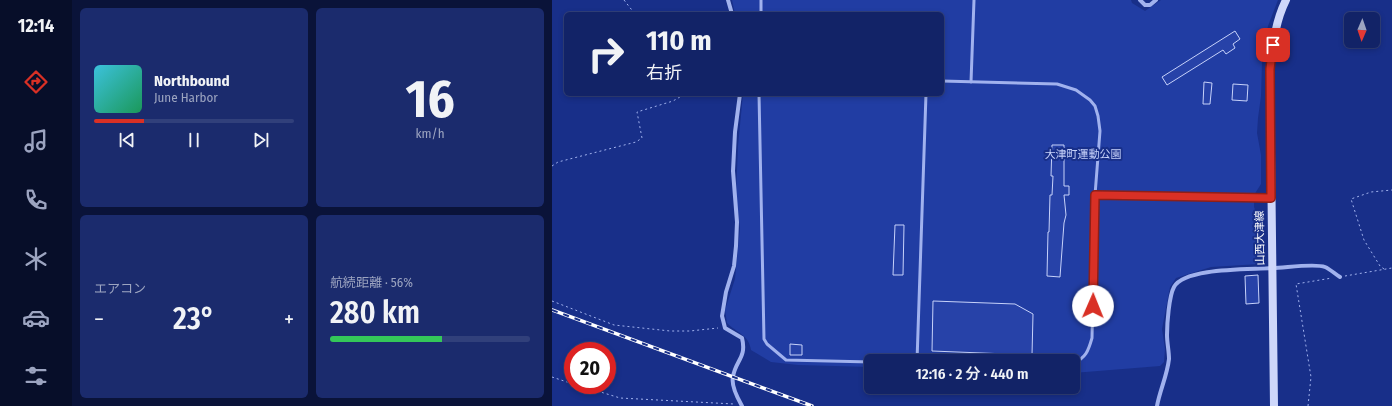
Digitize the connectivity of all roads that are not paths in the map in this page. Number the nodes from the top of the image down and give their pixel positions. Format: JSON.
{"nodes":[{"id":1,"x":728,"y":0,"type":"edge"},
{"id":2,"x":761,"y":0,"type":"edge"},
{"id":3,"x":974,"y":0,"type":"edge"},
{"id":4,"x":1140,"y":0,"type":"edge"},
{"id":5,"x":1156,"y":0,"type":"edge"},
{"id":6,"x":1286,"y":0,"type":"edge"},
{"id":7,"x":731,"y":12,"type":"edge"},
{"id":8,"x":761,"y":12,"type":"edge"},
{"id":9,"x":944,"y":81,"type":"edge"},
{"id":10,"x":971,"y":82,"type":"junction"},
{"id":11,"x":740,"y":96,"type":"edge"},
{"id":12,"x":759,"y":96,"type":"edge"},
{"id":13,"x":926,"y":96,"type":"edge"},
{"id":14,"x":1095,"y":195,"type":"junction"},
{"id":15,"x":1271,"y":198,"type":"junction"},
{"id":16,"x":1272,"y":269,"type":"junction"},
{"id":17,"x":1340,"y":277,"type":"road end"},
{"id":18,"x":917,"y":354,"type":"edge"},
{"id":19,"x":1080,"y":360,"type":"edge"},
{"id":20,"x":864,"y":362,"type":"edge"},
{"id":21,"x":741,"y":405,"type":"edge"},
{"id":22,"x":1157,"y":406,"type":"edge"},
{"id":23,"x":1274,"y":406,"type":"edge"}],
"edges":[{"from":1,"to":7,"type":"street"},
{"from":2,"to":8,"type":"lane"},
{"from":3,"to":10,"type":"lane"},
{"from":4,"to":5,"type":"street"},
{"from":6,"to":15,"type":"main road","name":"山西大津線"},
{"from":9,"to":10,"type":"lane"},
{"from":10,"to":14,"type":"lane"},
{"from":11,"to":21,"type":"street"},
{"from":12,"to":20,"type":"lane"},
{"from":13,"to":18,"type":"lane"},
{"from":14,"to":15,"type":"street"},
{"from":14,"to":19,"type":"lane"},
{"from":15,"to":16,"type":"main road","name":"山西大津線"},
{"from":16,"to":17,"type":"street"},
{"from":16,"to":22,"type":"street"},
{"from":16,"to":23,"type":"main road","name":"山西大津線"}]}
